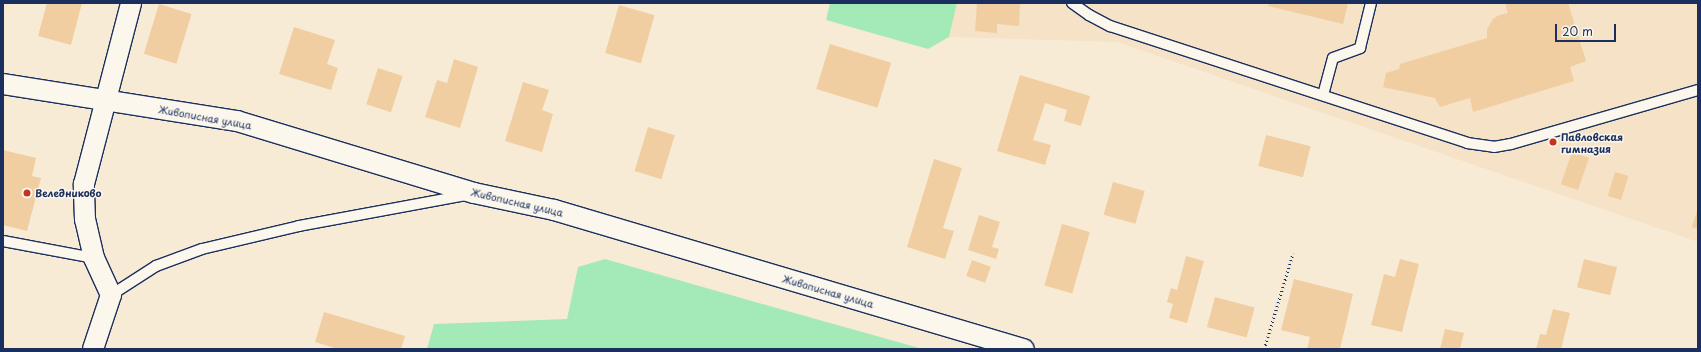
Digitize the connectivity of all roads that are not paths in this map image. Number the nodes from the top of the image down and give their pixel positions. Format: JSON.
{"nodes":[{"id":1,"x":131,"y":3,"type":"edge"},
{"id":2,"x":1072,"y":3,"type":"edge"},
{"id":3,"x":1371,"y":3,"type":"edge"},
{"id":4,"x":3,"y":84,"type":"edge"},
{"id":5,"x":1698,"y":90,"type":"edge"},
{"id":6,"x":1323,"y":95,"type":"junction"},
{"id":7,"x":106,"y":100,"type":"junction"},
{"id":8,"x":474,"y":193,"type":"junction"},
{"id":9,"x":3,"y":241,"type":"edge"},
{"id":10,"x":94,"y":258,"type":"junction"},
{"id":11,"x":111,"y":295,"type":"junction"},
{"id":12,"x":93,"y":349,"type":"edge"},
{"id":13,"x":1024,"y":349,"type":"edge"}],
"edges":[{"from":1,"to":7,"type":"street"},
{"from":2,"to":6,"type":"lane"},
{"from":3,"to":6,"type":"lane"},
{"from":4,"to":7,"type":"street","name":"Живописная улица"},
{"from":5,"to":6,"type":"lane"},
{"from":7,"to":8,"type":"street","name":"Живописная улица"},
{"from":7,"to":10,"type":"street"},
{"from":8,"to":11,"type":"lane"},
{"from":8,"to":13,"type":"street","name":"Живописная улица"},
{"from":9,"to":10,"type":"lane"},
{"from":10,"to":11,"type":"street"},
{"from":11,"to":12,"type":"street"}]}
